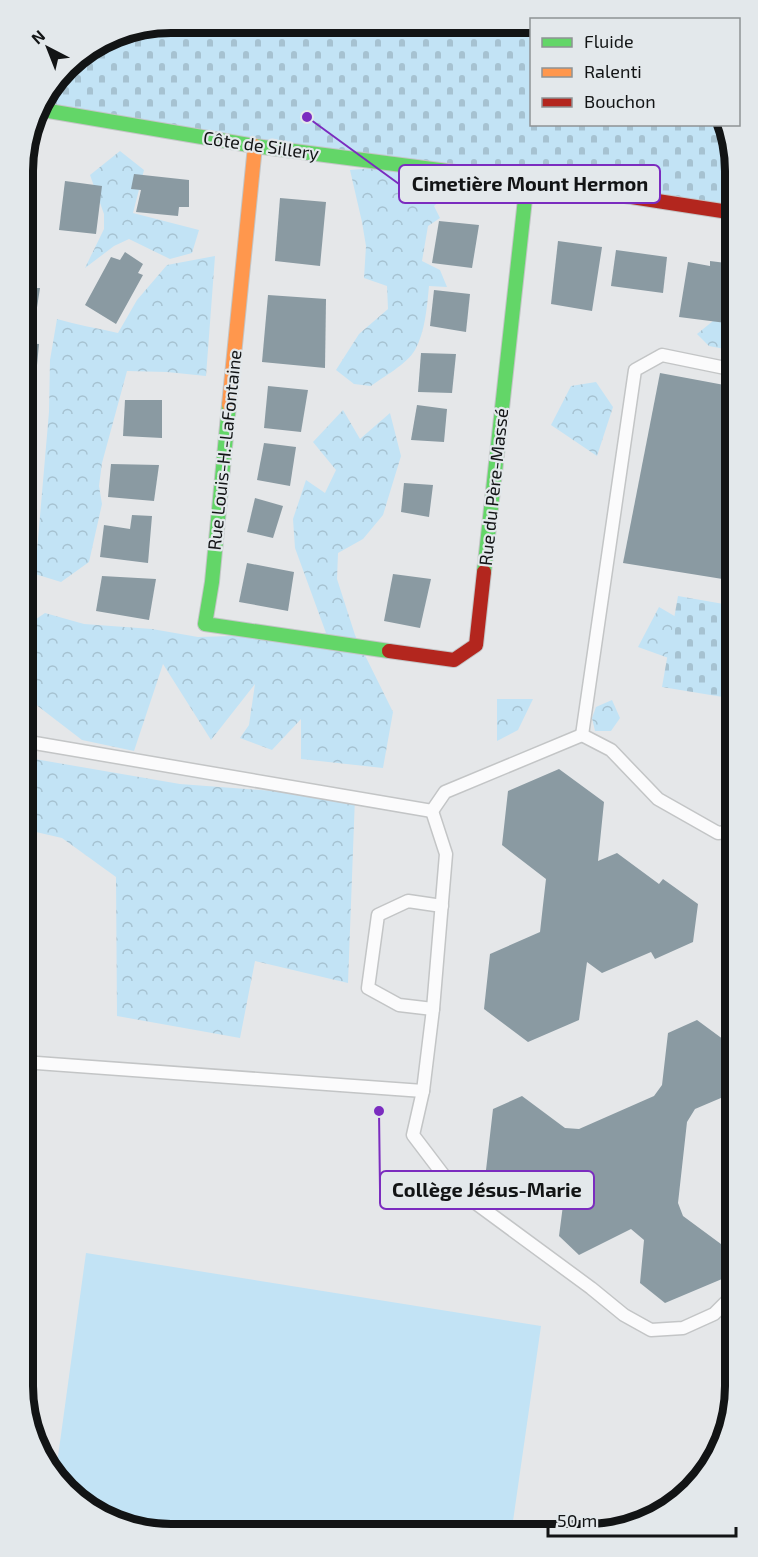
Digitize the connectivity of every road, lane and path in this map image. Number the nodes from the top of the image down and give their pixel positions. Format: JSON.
{"nodes":[{"id":1,"x":47,"y":111,"type":"edge"},
{"id":2,"x":255,"y":146,"type":"junction"},
{"id":3,"x":527,"y":181,"type":"junction"},
{"id":4,"x":725,"y":211,"type":"edge"},
{"id":5,"x":725,"y":368,"type":"edge"},
{"id":6,"x":333,"y":644,"type":"joint"},
{"id":7,"x":582,"y":735,"type":"junction"},
{"id":8,"x":33,"y":743,"type":"edge"},
{"id":9,"x":432,"y":811,"type":"junction"},
{"id":10,"x":725,"y":832,"type":"edge"},
{"id":11,"x":442,"y":906,"type":"junction"},
{"id":12,"x":434,"y":1009,"type":"junction"},
{"id":13,"x":33,"y":1063,"type":"edge"},
{"id":14,"x":423,"y":1090,"type":"junction"},
{"id":15,"x":725,"y":1303,"type":"edge"}],
"edges":[{"from":1,"to":2,"type":"street","name":"Côte de Sillery"},
{"from":2,"to":3,"type":"street","name":"Côte de Sillery"},
{"from":2,"to":6,"type":"street","name":"Rue Louis-H.-LaFontaine"},
{"from":3,"to":4,"type":"street","name":"Côte de Sillery"},
{"from":3,"to":6,"type":"street","name":"Rue du Père-Massé"},
{"from":5,"to":7,"type":"lane"},
{"from":7,"to":9,"type":"lane"},
{"from":7,"to":10,"type":"lane"},
{"from":8,"to":9,"type":"lane"},
{"from":9,"to":11,"type":"lane"},
{"from":11,"to":12,"type":"lane"},
{"from":11,"to":12,"type":"lane"},
{"from":12,"to":14,"type":"lane"},
{"from":13,"to":14,"type":"lane"},
{"from":14,"to":15,"type":"lane"}]}
